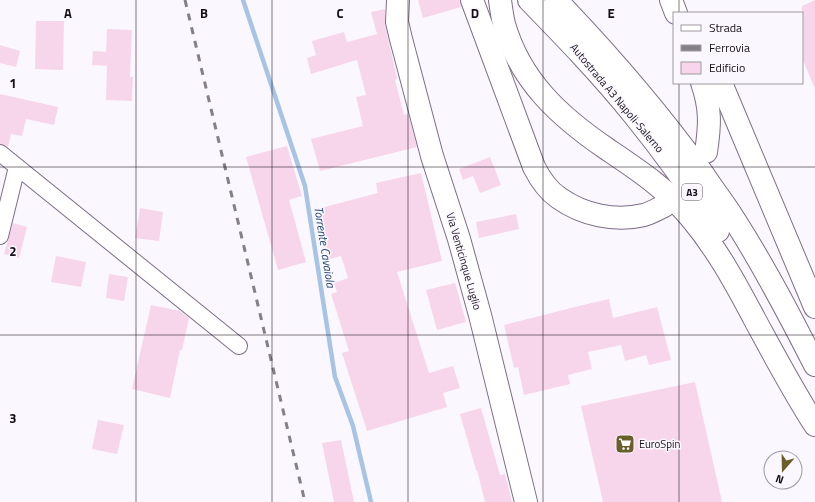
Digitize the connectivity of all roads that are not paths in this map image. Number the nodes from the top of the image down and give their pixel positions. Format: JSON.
{"nodes":[{"id":1,"x":383,"y":0,"type":"edge"},
{"id":2,"x":398,"y":0,"type":"edge"},
{"id":3,"x":472,"y":0,"type":"edge"},
{"id":4,"x":500,"y":0,"type":"edge"},
{"id":5,"x":529,"y":0,"type":"edge"},
{"id":6,"x":556,"y":0,"type":"edge"},
{"id":7,"x":671,"y":0,"type":"edge"},
{"id":8,"x":686,"y":0,"type":"edge"},
{"id":9,"x":676,"y":12,"type":"edge"},
{"id":10,"x":692,"y":12,"type":"edge"},
{"id":11,"x":397,"y":22,"type":"junction"},
{"id":12,"x":702,"y":84,"type":"edge"},
{"id":13,"x":721,"y":84,"type":"edge"},
{"id":14,"x":706,"y":152,"type":"dead end"},
{"id":15,"x":0,"y":153,"type":"edge"},
{"id":16,"x":17,"y":167,"type":"junction"},
{"id":17,"x":664,"y":206,"type":"dead end"},
{"id":18,"x":0,"y":236,"type":"edge"},
{"id":19,"x":815,"y":307,"type":"edge"},
{"id":20,"x":239,"y":346,"type":"dead end"},
{"id":21,"x":815,"y":365,"type":"edge"},
{"id":22,"x":815,"y":412,"type":"edge"},
{"id":23,"x":815,"y":425,"type":"edge"},
{"id":24,"x":526,"y":502,"type":"edge"}],
"edges":[{"from":1,"to":11,"type":"main road","name":"Via Venticinque Luglio"},
{"from":2,"to":11,"type":"main road","name":"Via Venticinque Luglio"},
{"from":3,"to":17,"type":"main road"},
{"from":4,"to":23,"type":"main road"},
{"from":5,"to":22,"type":"main road","name":"Autostrada A3 Napoli-Salerno","number":"A3"},
{"from":6,"to":21,"type":"main road","name":"Autostrada A3 Napoli-Salerno","number":"A3"},
{"from":7,"to":9,"type":"main road"},
{"from":8,"to":10,"type":"main road"},
{"from":11,"to":24,"type":"main road","name":"Via Venticinque Luglio"},
{"from":12,"to":14,"type":"main road"},
{"from":13,"to":19,"type":"main road"},
{"from":15,"to":16,"type":"street"},
{"from":16,"to":18,"type":"street"},
{"from":16,"to":20,"type":"street"}]}
